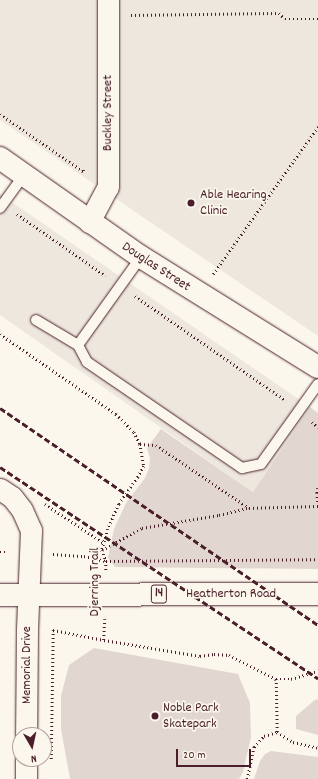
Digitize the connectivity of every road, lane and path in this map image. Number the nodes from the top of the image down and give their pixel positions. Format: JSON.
{"nodes":[{"id":1,"x":108,"y":8,"type":"edge"},
{"id":2,"x":318,"y":19,"type":"edge"},
{"id":3,"x":0,"y":114,"type":"edge"},
{"id":4,"x":318,"y":127,"type":"edge"},
{"id":5,"x":0,"y":158,"type":"edge"},
{"id":6,"x":84,"y":163,"type":"dead end"},
{"id":7,"x":24,"y":175,"type":"junction"},
{"id":8,"x":1,"y":206,"type":"edge"},
{"id":9,"x":88,"y":222,"type":"junction"},
{"id":10,"x":141,"y":257,"type":"junction"},
{"id":11,"x":120,"y":286,"type":"junction"},
{"id":12,"x":199,"y":294,"type":"junction"},
{"id":13,"x":36,"y":320,"type":"dead end"},
{"id":14,"x":0,"y":334,"type":"edge"},
{"id":15,"x":78,"y":344,"type":"junction"},
{"id":16,"x":318,"y":367,"type":"edge"},
{"id":17,"x":318,"y":384,"type":"edge"},
{"id":18,"x":299,"y":410,"type":"junction"},
{"id":19,"x":140,"y":444,"type":"junction"},
{"id":20,"x":318,"y":488,"type":"edge"},
{"id":21,"x":0,"y":489,"type":"edge"},
{"id":22,"x":39,"y":500,"type":"dead end"},
{"id":23,"x":318,"y":502,"type":"edge"},
{"id":24,"x":318,"y":506,"type":"edge"},
{"id":25,"x":249,"y":508,"type":"junction"},
{"id":26,"x":104,"y":543,"type":"junction"},
{"id":27,"x":102,"y":550,"type":"junction"},
{"id":28,"x":0,"y":552,"type":"edge"},
{"id":29,"x":30,"y":553,"type":"junction"},
{"id":30,"x":318,"y":559,"type":"edge"},
{"id":31,"x":106,"y":561,"type":"junction"},
{"id":32,"x":106,"y":594,"type":"junction"},
{"id":33,"x":318,"y":594,"type":"edge"},
{"id":34,"x":0,"y":595,"type":"edge"},
{"id":35,"x":28,"y":595,"type":"junction"},
{"id":36,"x":104,"y":640,"type":"junction"},
{"id":37,"x":318,"y":670,"type":"edge"},
{"id":38,"x":276,"y":679,"type":"junction"},
{"id":39,"x":26,"y":727,"type":"edge"},
{"id":40,"x":52,"y":727,"type":"edge"},
{"id":41,"x":277,"y":732,"type":"junction"},
{"id":42,"x":318,"y":748,"type":"edge"},
{"id":43,"x":26,"y":767,"type":"edge"},
{"id":44,"x":26,"y":779,"type":"edge"},
{"id":45,"x":247,"y":779,"type":"edge"}],
"edges":[{"from":1,"to":2,"type":"path"},
{"from":1,"to":9,"type":"street","name":"Buckley Street"},
{"from":3,"to":6,"type":"path"},
{"from":4,"to":12,"type":"path"},
{"from":5,"to":7,"type":"main road","name":"Douglas Street"},
{"from":7,"to":8,"type":"lane"},
{"from":7,"to":9,"type":"main road","name":"Douglas Street"},
{"from":8,"to":11,"type":"path"},
{"from":9,"to":10,"type":"main road","name":"Douglas Street"},
{"from":10,"to":11,"type":"lane"},
{"from":10,"to":12,"type":"main road","name":"Douglas Street"},
{"from":11,"to":15,"type":"lane"},
{"from":11,"to":18,"type":"path"},
{"from":12,"to":16,"type":"main road","name":"Douglas Street"},
{"from":13,"to":15,"type":"lane"},
{"from":14,"to":19,"type":"path","name":"Djerring Trail"},
{"from":15,"to":18,"type":"lane"},
{"from":17,"to":18,"type":"lane"},
{"from":19,"to":25,"type":"path"},
{"from":19,"to":26,"type":"path","name":"Djerring Trail"},
{"from":20,"to":23,"type":"path"},
{"from":21,"to":29,"type":"street","name":"Memorial Drive"},
{"from":22,"to":26,"type":"path"},
{"from":24,"to":25,"type":"path"},
{"from":25,"to":27,"type":"path"},
{"from":26,"to":27,"type":"path","name":"Djerring Trail"},
{"from":27,"to":31,"type":"path","name":"Djerring Trail"},
{"from":28,"to":29,"type":"path"},
{"from":29,"to":31,"type":"path"},
{"from":29,"to":35,"type":"street","name":"Memorial Drive"},
{"from":30,"to":31,"type":"path"},
{"from":31,"to":32,"type":"path","name":"Djerring Trail"},
{"from":32,"to":33,"type":"main road","name":"Heatherton Road","number":"14"},
{"from":32,"to":35,"type":"main road","name":"Heatherton Road","number":"14"},
{"from":32,"to":36,"type":"path","name":"Djerring Trail"},
{"from":34,"to":35,"type":"main road","name":"Heatherton Road","number":"14"},
{"from":35,"to":39,"type":"street","name":"Memorial Drive"},
{"from":36,"to":38,"type":"path"},
{"from":36,"to":40,"type":"path"},
{"from":37,"to":38,"type":"path"},
{"from":38,"to":41,"type":"path"},
{"from":41,"to":42,"type":"path"},
{"from":41,"to":45,"type":"path"},
{"from":43,"to":44,"type":"street"}]}
